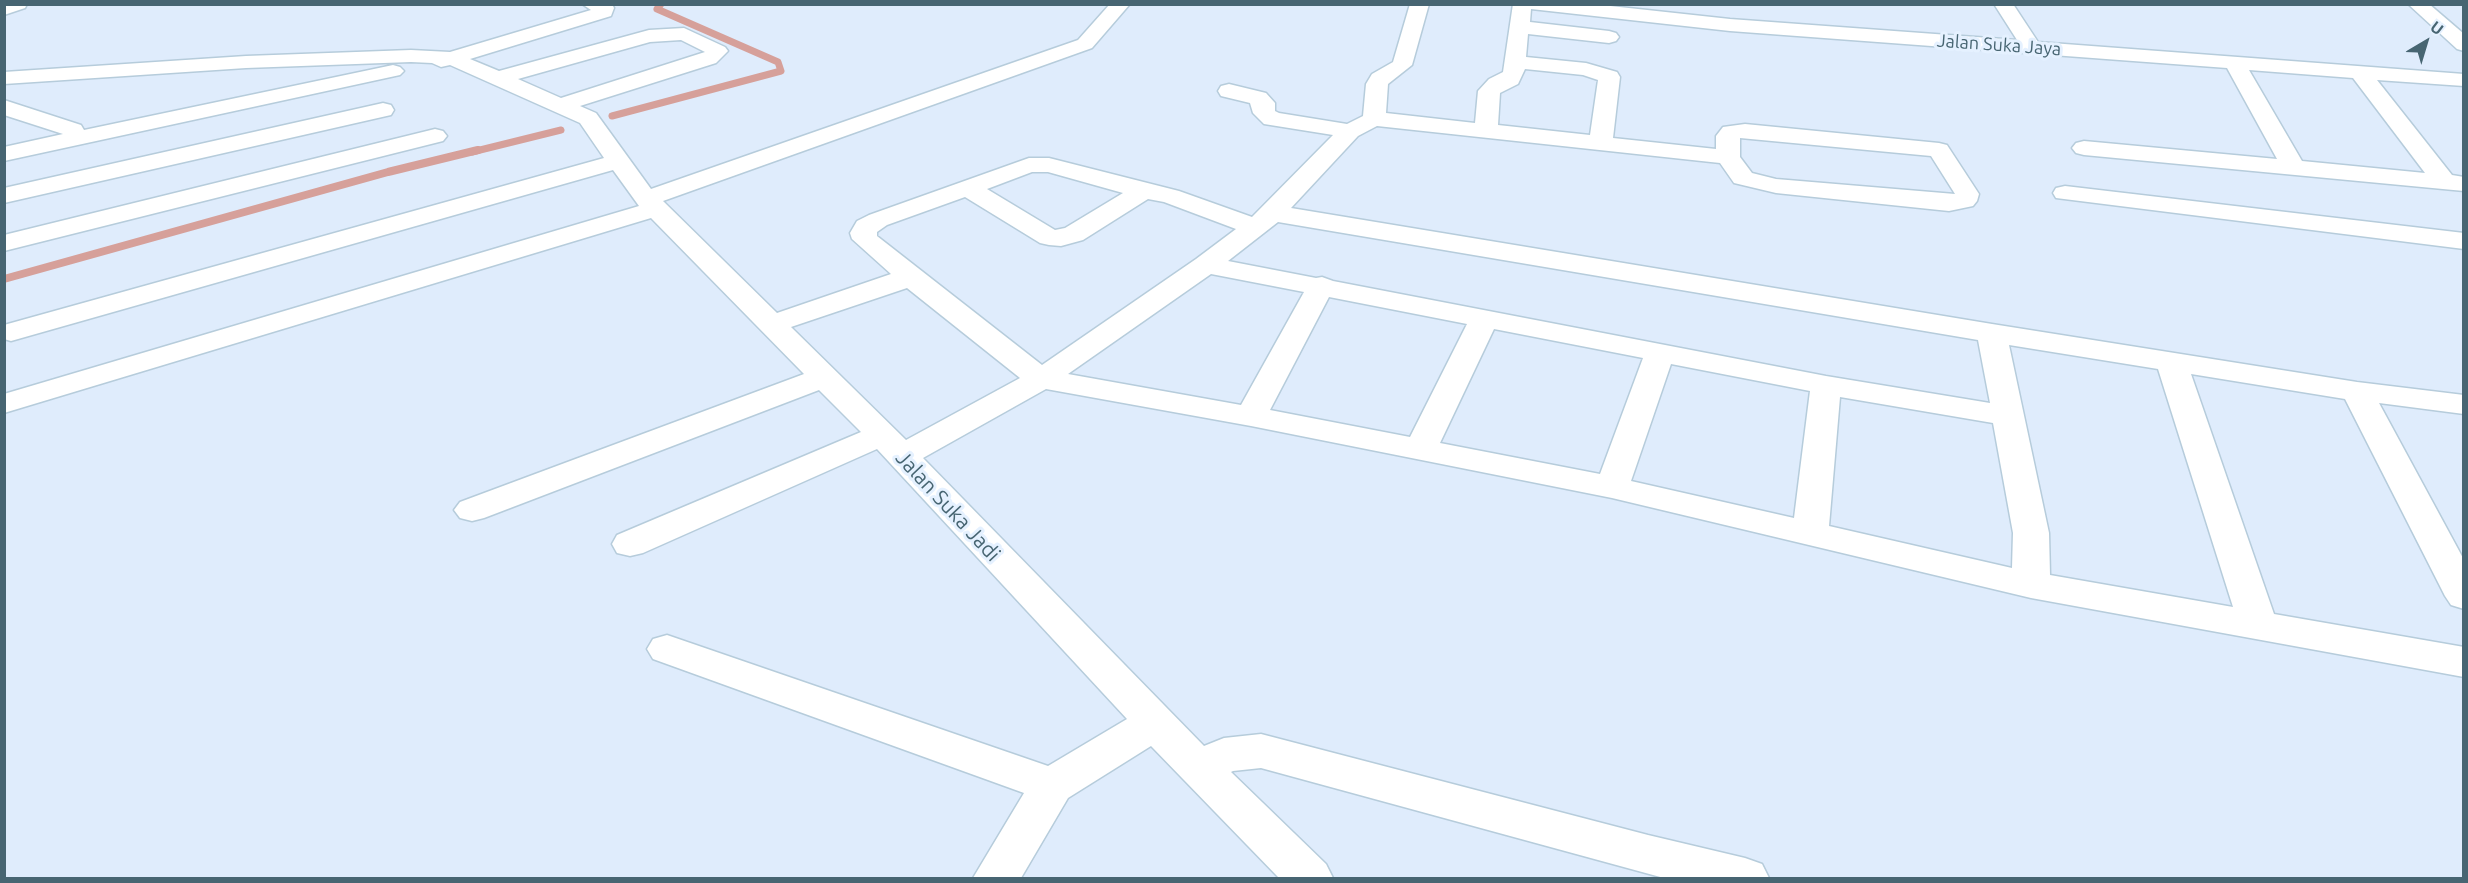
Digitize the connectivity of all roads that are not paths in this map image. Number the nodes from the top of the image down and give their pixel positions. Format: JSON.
{"nodes":[{"id":1,"x":18,"y":4,"type":"edge"},
{"id":2,"x":591,"y":4,"type":"edge"},
{"id":3,"x":1121,"y":4,"type":"edge"},
{"id":4,"x":1420,"y":4,"type":"edge"},
{"id":5,"x":1522,"y":4,"type":"edge"},
{"id":6,"x":1534,"y":4,"type":"edge"},
{"id":7,"x":2003,"y":4,"type":"edge"},
{"id":8,"x":2417,"y":4,"type":"edge"},
{"id":9,"x":4,"y":9,"type":"edge"},
{"id":10,"x":1520,"y":27,"type":"junction"},
{"id":11,"x":1609,"y":37,"type":"dead end"},
{"id":12,"x":2463,"y":45,"type":"edge"},
{"id":13,"x":2031,"y":47,"type":"junction"},
{"id":14,"x":4,"y":57,"type":"edge"},
{"id":15,"x":451,"y":58,"type":"junction"},
{"id":16,"x":1515,"y":62,"type":"junction"},
{"id":17,"x":2234,"y":63,"type":"junction"},
{"id":18,"x":2359,"y":71,"type":"junction"},
{"id":19,"x":54,"y":75,"type":"junction"},
{"id":20,"x":4,"y":78,"type":"edge"},
{"id":21,"x":496,"y":79,"type":"junction"},
{"id":22,"x":2463,"y":80,"type":"edge"},
{"id":23,"x":328,"y":85,"type":"junction"},
{"id":24,"x":1229,"y":92,"type":"dead end"},
{"id":25,"x":561,"y":105,"type":"junction"},
{"id":26,"x":4,"y":106,"type":"edge"},
{"id":27,"x":383,"y":110,"type":"junction"},
{"id":28,"x":1374,"y":119,"type":"junction"},
{"id":29,"x":73,"y":130,"type":"dead end"},
{"id":30,"x":1486,"y":130,"type":"junction"},
{"id":31,"x":1350,"y":131,"type":"junction"},
{"id":32,"x":1601,"y":143,"type":"junction"},
{"id":33,"x":2084,"y":148,"type":"dead end"},
{"id":34,"x":4,"y":154,"type":"edge"},
{"id":35,"x":1728,"y":158,"type":"junction"},
{"id":36,"x":619,"y":161,"type":"junction"},
{"id":37,"x":2293,"y":166,"type":"junction"},
{"id":38,"x":2454,"y":183,"type":"edge"},
{"id":39,"x":968,"y":188,"type":"junction"},
{"id":40,"x":1144,"y":191,"type":"junction"},
{"id":41,"x":2065,"y":193,"type":"dead end"},
{"id":42,"x":4,"y":196,"type":"edge"},
{"id":43,"x":651,"y":204,"type":"junction"},
{"id":44,"x":1264,"y":220,"type":"junction"},
{"id":45,"x":2463,"y":241,"type":"edge"},
{"id":46,"x":4,"y":243,"type":"edge"},
{"id":47,"x":1206,"y":264,"type":"junction"},
{"id":48,"x":911,"y":277,"type":"junction"},
{"id":49,"x":1322,"y":285,"type":"junction"},
{"id":50,"x":1485,"y":318,"type":"junction"},
{"id":51,"x":770,"y":325,"type":"junction"},
{"id":52,"x":11,"y":332,"type":"dead end"},
{"id":53,"x":1992,"y":333,"type":"junction"},
{"id":54,"x":1660,"y":352,"type":"junction"},
{"id":55,"x":2171,"y":361,"type":"junction"},
{"id":56,"x":823,"y":378,"type":"junction"},
{"id":57,"x":1041,"y":379,"type":"junction"},
{"id":58,"x":1826,"y":385,"type":"junction"},
{"id":59,"x":2356,"y":391,"type":"junction"},
{"id":60,"x":4,"y":404,"type":"edge"},
{"id":61,"x":2463,"y":405,"type":"edge"},
{"id":62,"x":1251,"y":416,"type":"junction"},
{"id":63,"x":2008,"y":417,"type":"junction"},
{"id":64,"x":891,"y":446,"type":"junction"},
{"id":65,"x":1421,"y":448,"type":"junction"},
{"id":66,"x":1612,"y":487,"type":"junction"},
{"id":67,"x":472,"y":510,"type":"dead end"},
{"id":68,"x":1810,"y":532,"type":"junction"},
{"id":69,"x":630,"y":544,"type":"dead end"},
{"id":70,"x":2031,"y":585,"type":"junction"},
{"id":71,"x":2463,"y":596,"type":"edge"},
{"id":72,"x":2259,"y":627,"type":"junction"},
{"id":73,"x":667,"y":649,"type":"dead end"},
{"id":74,"x":2463,"y":662,"type":"edge"},
{"id":75,"x":1155,"y":723,"type":"junction"},
{"id":76,"x":1200,"y":771,"type":"junction"},
{"id":77,"x":1052,"y":785,"type":"junction"},
{"id":78,"x":996,"y":879,"type":"edge"},
{"id":79,"x":1309,"y":879,"type":"edge"},
{"id":80,"x":1745,"y":879,"type":"edge"}],
"edges":[{"from":1,"to":9,"type":"street"},
{"from":2,"to":15,"type":"street"},
{"from":3,"to":43,"type":"street"},
{"from":4,"to":28,"type":"street"},
{"from":5,"to":10,"type":"street"},
{"from":6,"to":13,"type":"street","name":"Jalan Suka Jaya"},
{"from":7,"to":13,"type":"street"},
{"from":8,"to":12,"type":"street"},
{"from":10,"to":11,"type":"street"},
{"from":10,"to":16,"type":"street"},
{"from":13,"to":17,"type":"street","name":"Jalan Suka Jaya"},
{"from":14,"to":19,"type":"street"},
{"from":15,"to":19,"type":"street"},
{"from":15,"to":21,"type":"street"},
{"from":15,"to":23,"type":"street"},
{"from":16,"to":30,"type":"street"},
{"from":16,"to":32,"type":"street"},
{"from":17,"to":18,"type":"street","name":"Jalan Suka Jaya"},
{"from":17,"to":37,"type":"street"},
{"from":18,"to":22,"type":"street","name":"Jalan Suka Jaya"},
{"from":18,"to":38,"type":"street"},
{"from":19,"to":20,"type":"street"},
{"from":21,"to":25,"type":"street"},
{"from":21,"to":25,"type":"street"},
{"from":23,"to":27,"type":"street"},
{"from":23,"to":34,"type":"street"},
{"from":24,"to":31,"type":"street"},
{"from":25,"to":36,"type":"street","name":"Jalan Suka Jadi"},
{"from":26,"to":29,"type":"street"},
{"from":27,"to":42,"type":"street"},
{"from":27,"to":46,"type":"street"},
{"from":28,"to":30,"type":"street"},
{"from":28,"to":31,"type":"street"},
{"from":30,"to":32,"type":"street"},
{"from":31,"to":44,"type":"street"},
{"from":32,"to":35,"type":"street"},
{"from":33,"to":37,"type":"street"},
{"from":35,"to":35,"type":"street"},
{"from":36,"to":43,"type":"street","name":"Jalan Suka Jadi"},
{"from":36,"to":52,"type":"street"},
{"from":37,"to":38,"type":"street"},
{"from":39,"to":40,"type":"street"},
{"from":39,"to":40,"type":"street"},
{"from":39,"to":48,"type":"street"},
{"from":40,"to":44,"type":"street"},
{"from":41,"to":45,"type":"street"},
{"from":43,"to":51,"type":"street","name":"Jalan Suka Jadi"},
{"from":43,"to":60,"type":"street"},
{"from":44,"to":47,"type":"street"},
{"from":44,"to":53,"type":"street"},
{"from":47,"to":49,"type":"street"},
{"from":47,"to":57,"type":"street"},
{"from":48,"to":51,"type":"street"},
{"from":48,"to":57,"type":"street"},
{"from":49,"to":50,"type":"street"},
{"from":49,"to":62,"type":"street"},
{"from":50,"to":54,"type":"street"},
{"from":50,"to":65,"type":"street"},
{"from":51,"to":56,"type":"street","name":"Jalan Suka Jadi"},
{"from":53,"to":55,"type":"street"},
{"from":53,"to":63,"type":"street"},
{"from":54,"to":58,"type":"street"},
{"from":54,"to":66,"type":"street"},
{"from":55,"to":59,"type":"street"},
{"from":55,"to":72,"type":"street"},
{"from":56,"to":64,"type":"street","name":"Jalan Suka Jadi"},
{"from":56,"to":67,"type":"street"},
{"from":57,"to":62,"type":"street"},
{"from":57,"to":64,"type":"street"},
{"from":58,"to":63,"type":"street"},
{"from":58,"to":68,"type":"street"},
{"from":59,"to":61,"type":"street"},
{"from":59,"to":71,"type":"street"},
{"from":62,"to":65,"type":"street"},
{"from":63,"to":70,"type":"street"},
{"from":64,"to":69,"type":"street"},
{"from":64,"to":75,"type":"street","name":"Jalan Suka Jadi"},
{"from":65,"to":66,"type":"street"},
{"from":66,"to":68,"type":"street"},
{"from":68,"to":70,"type":"street"},
{"from":70,"to":72,"type":"street"},
{"from":72,"to":74,"type":"street"},
{"from":73,"to":77,"type":"street"},
{"from":75,"to":76,"type":"street","name":"Jalan Suka Jadi"},
{"from":75,"to":77,"type":"street"},
{"from":76,"to":79,"type":"street","name":"Jalan Suka Jadi"},
{"from":76,"to":80,"type":"street"},
{"from":77,"to":78,"type":"street"}]}
